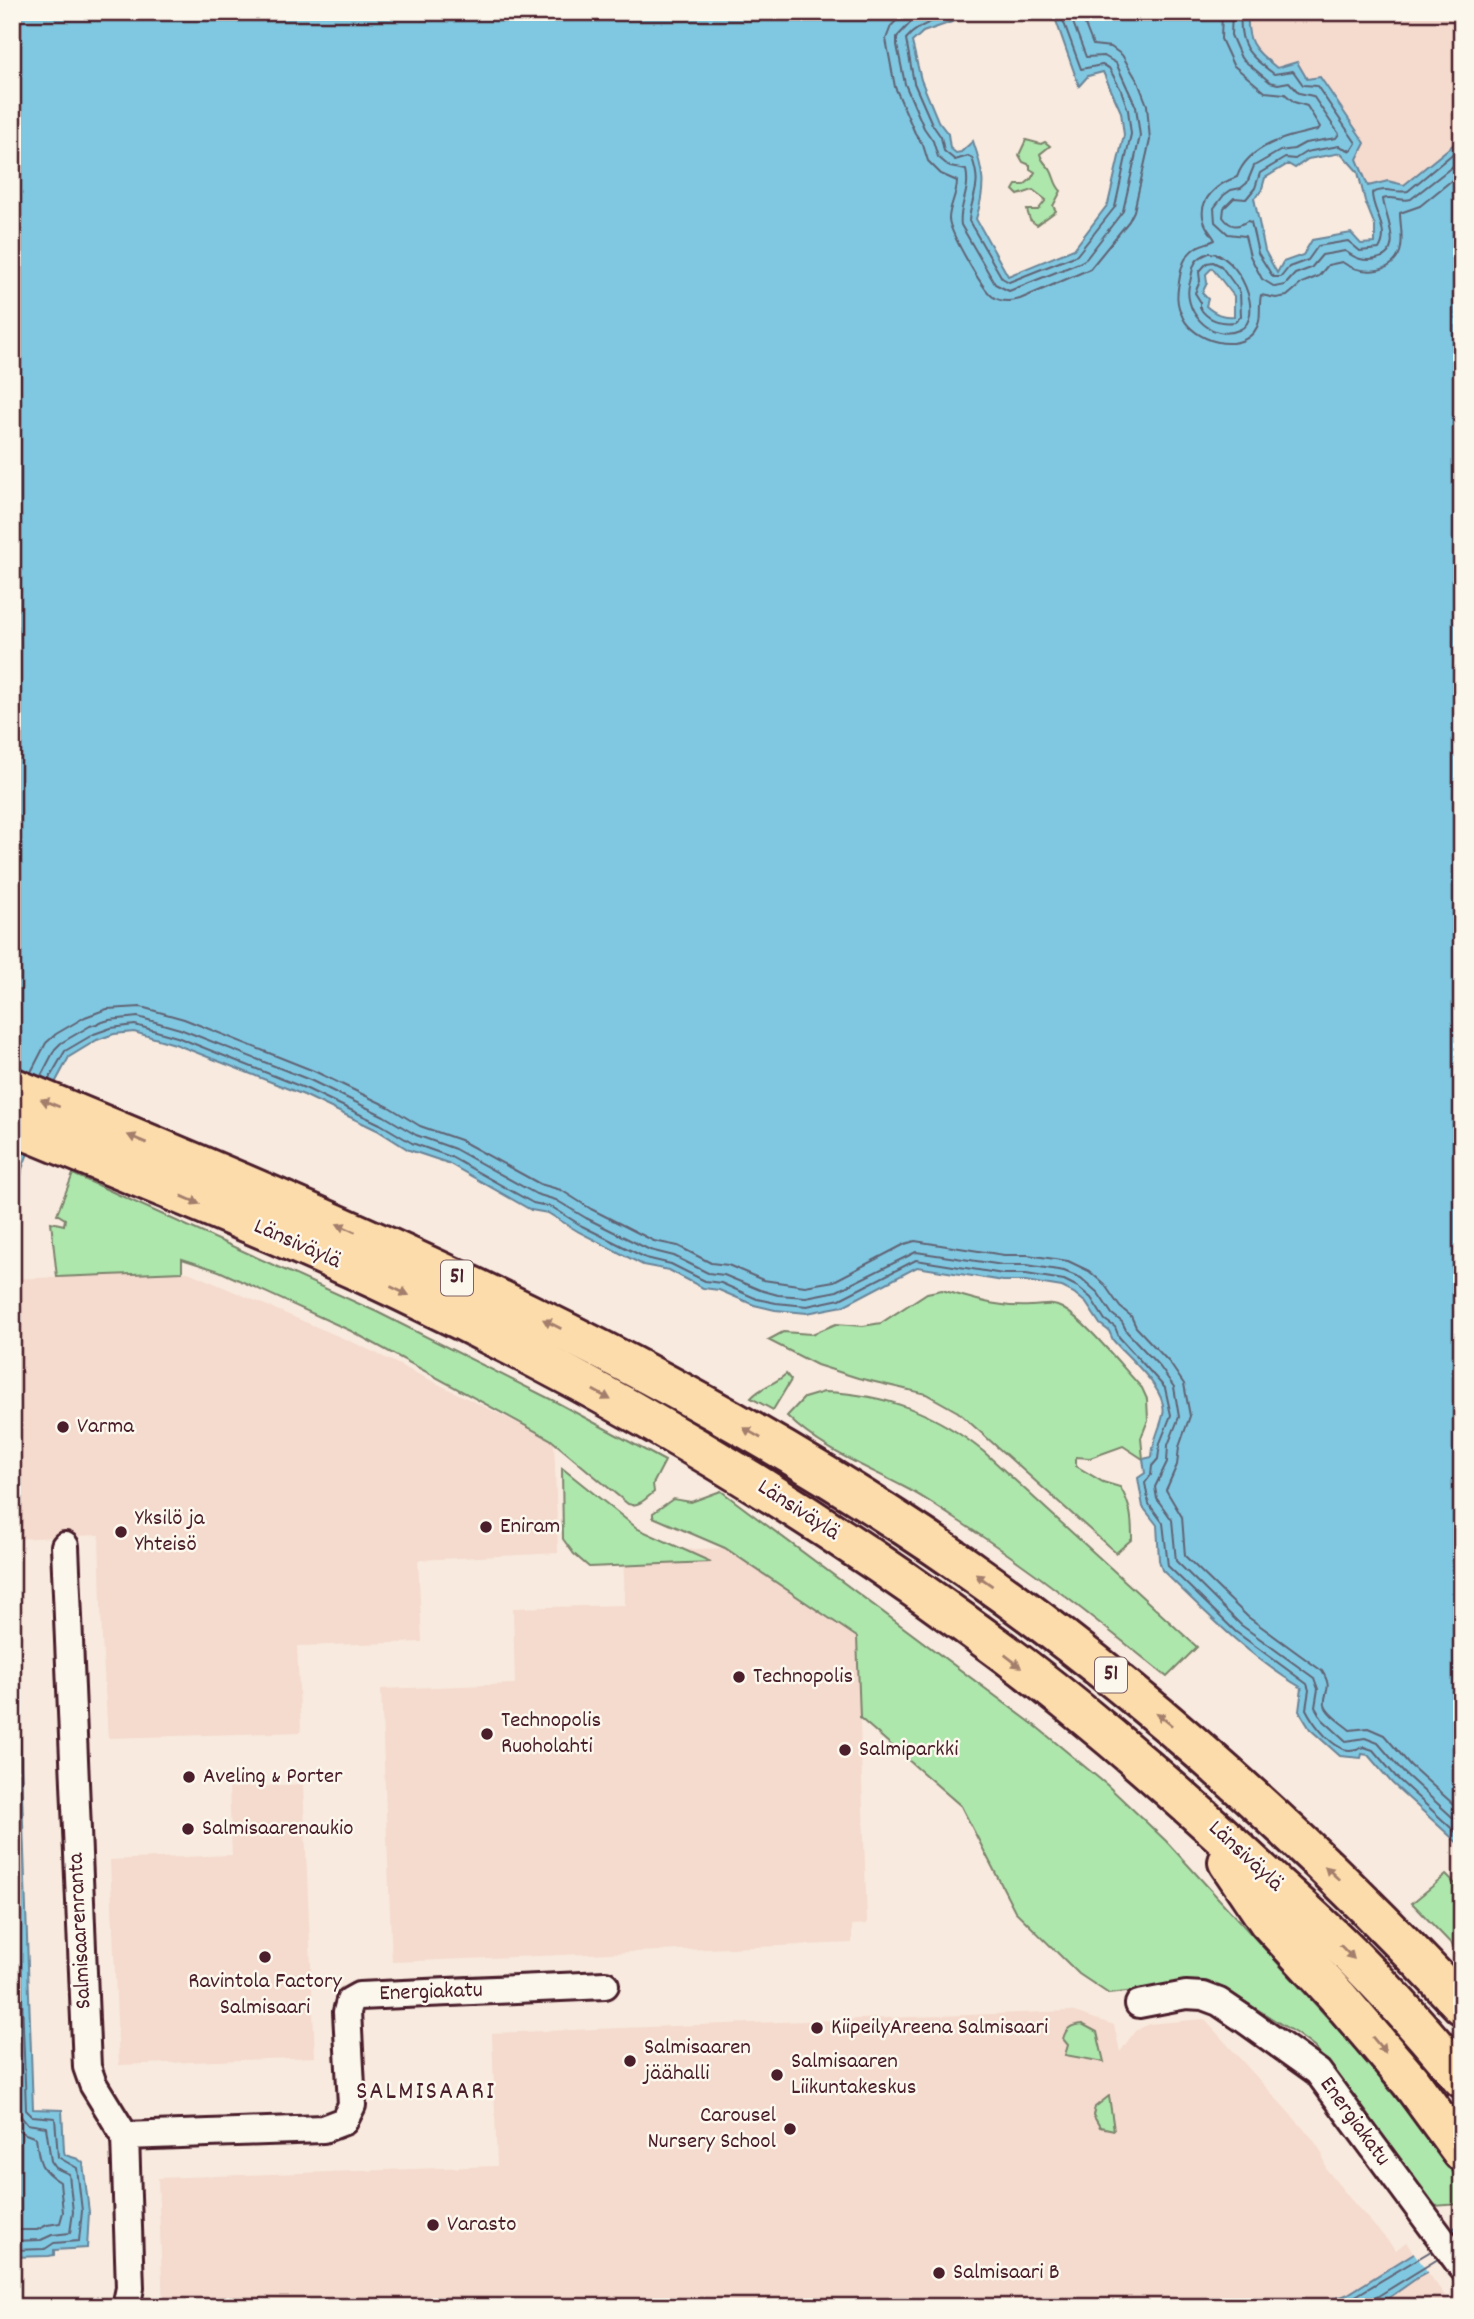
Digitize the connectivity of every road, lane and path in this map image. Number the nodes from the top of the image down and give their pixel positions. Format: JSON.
{"nodes":[{"id":1,"x":12,"y":1087,"type":"edge"},
{"id":2,"x":12,"y":1125,"type":"edge"},
{"id":3,"x":81,"y":1134,"type":"junction"},
{"id":4,"x":65,"y":1546,"type":"dead end"},
{"id":5,"x":1189,"y":1806,"type":"junction"},
{"id":6,"x":1381,"y":1919,"type":"junction"},
{"id":7,"x":604,"y":1985,"type":"dead end"},
{"id":8,"x":1462,"y":1992,"type":"edge"},
{"id":9,"x":1139,"y":2004,"type":"dead end"},
{"id":10,"x":1462,"y":2005,"type":"edge"},
{"id":11,"x":1462,"y":2078,"type":"edge"},
{"id":12,"x":125,"y":2136,"type":"junction"},
{"id":13,"x":1462,"y":2152,"type":"edge"},
{"id":14,"x":1462,"y":2267,"type":"edge"},
{"id":15,"x":127,"y":2307,"type":"edge"}],
"edges":[{"from":3,"to":1,"type":"highway","name":"Länsiväylä","number":"51","one_way":true},
{"from":2,"to":3,"type":"highway","name":"Länsiväylä","number":"51"},
{"from":3,"to":5,"type":"highway","name":"Länsiväylä","number":"51","one_way":true},
{"from":6,"to":3,"type":"highway","name":"Länsiväylä","number":"51","one_way":true},
{"from":4,"to":12,"type":"street","name":"Salmisaarenranta"},
{"from":5,"to":11,"type":"highway","name":"Länsiväylä","number":"51","one_way":true},
{"from":5,"to":13,"type":"highway","one_way":true},
{"from":6,"to":8,"type":"highway"},
{"from":6,"to":10,"type":"highway","name":"Länsiväylä","number":"51"},
{"from":7,"to":12,"type":"street","name":"Energiakatu"},
{"from":9,"to":14,"type":"street","name":"Energiakatu"},
{"from":12,"to":15,"type":"street","name":"Salmisaarenranta"}]}
